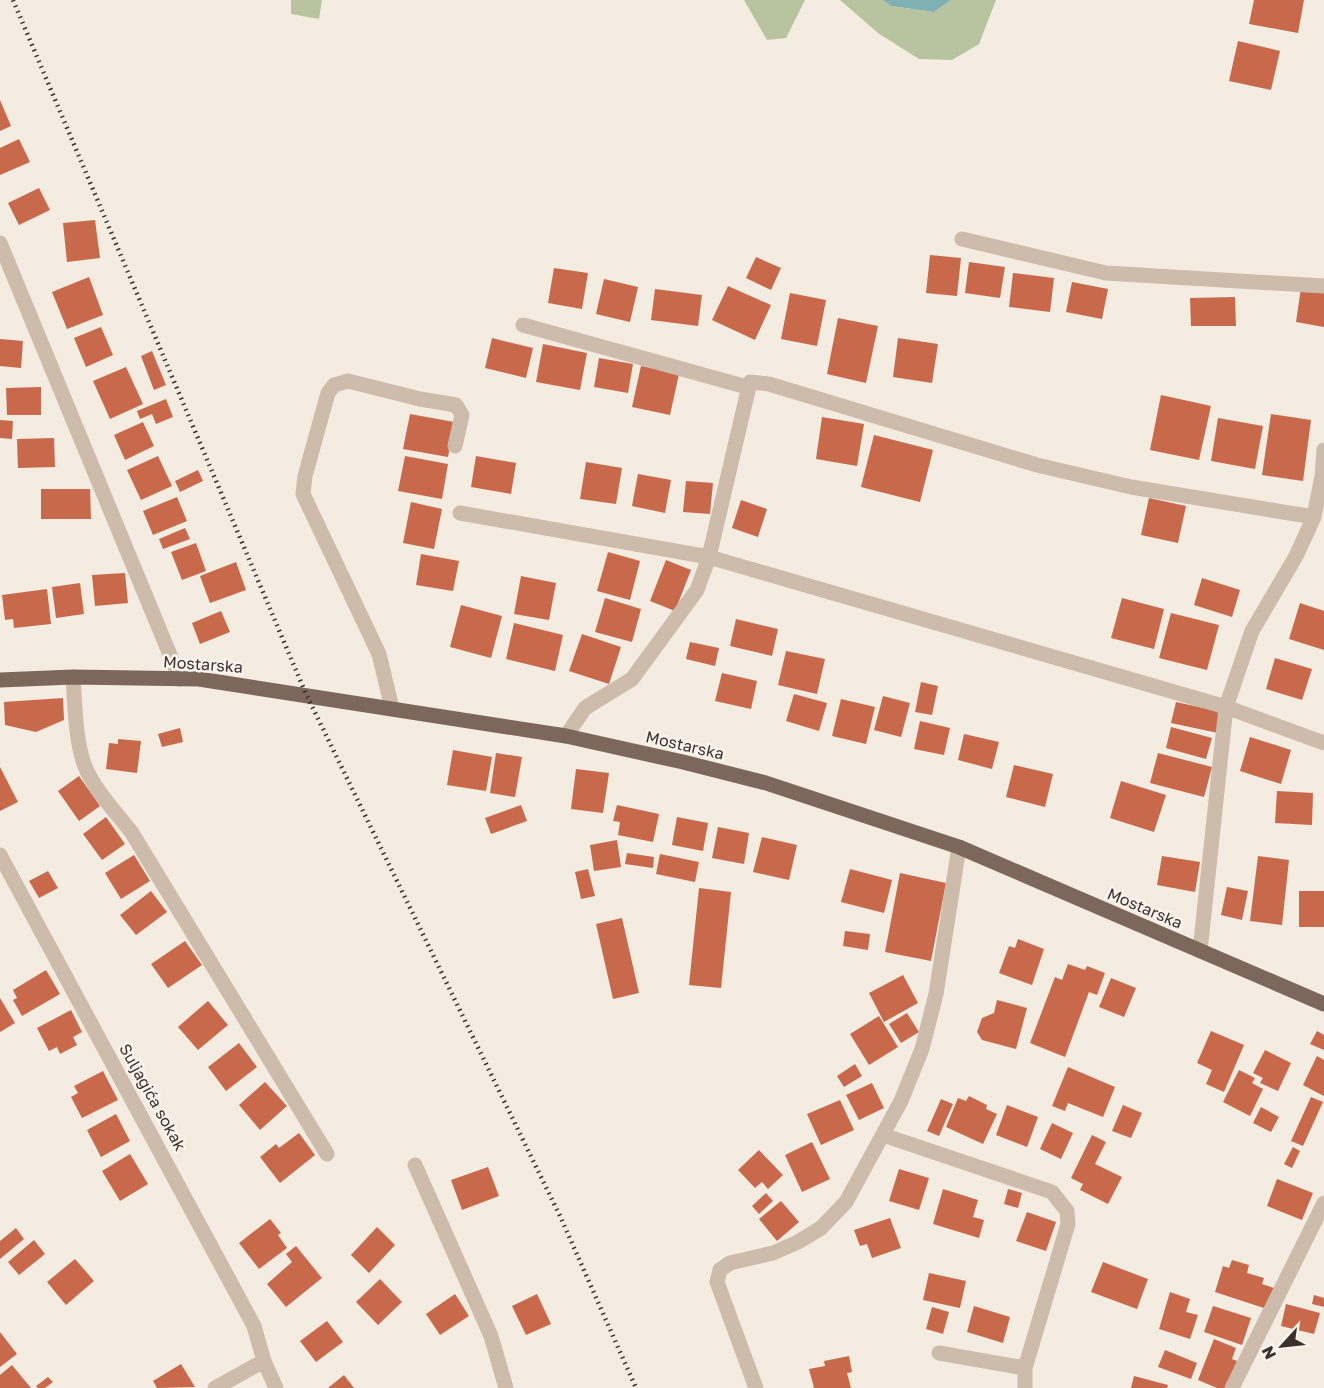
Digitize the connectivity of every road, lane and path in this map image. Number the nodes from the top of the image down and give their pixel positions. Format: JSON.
{"nodes":[{"id":1,"x":962,"y":239,"type":"dead end"},
{"id":2,"x":0,"y":243,"type":"edge"},
{"id":3,"x":1324,"y":286,"type":"edge"},
{"id":4,"x":523,"y":325,"type":"dead end"},
{"id":5,"x":747,"y":387,"type":"junction"},
{"id":6,"x":454,"y":446,"type":"dead end"},
{"id":7,"x":1324,"y":450,"type":"edge"},
{"id":8,"x":460,"y":513,"type":"dead end"},
{"id":9,"x":1314,"y":517,"type":"junction"},
{"id":10,"x":709,"y":557,"type":"junction"},
{"id":11,"x":73,"y":677,"type":"junction"},
{"id":12,"x":180,"y":679,"type":"junction"},
{"id":13,"x":0,"y":680,"type":"edge"},
{"id":14,"x":1226,"y":707,"type":"junction"},
{"id":15,"x":393,"y":708,"type":"junction"},
{"id":16,"x":566,"y":736,"type":"junction"},
{"id":17,"x":1324,"y":743,"type":"edge"},
{"id":18,"x":959,"y":847,"type":"junction"},
{"id":19,"x":0,"y":855,"type":"edge"},
{"id":20,"x":1200,"y":951,"type":"junction"},
{"id":21,"x":1324,"y":1004,"type":"edge"},
{"id":22,"x":883,"y":1135,"type":"junction"},
{"id":23,"x":327,"y":1154,"type":"dead end"},
{"id":24,"x":415,"y":1165,"type":"dead end"},
{"id":25,"x":1324,"y":1203,"type":"edge"},
{"id":26,"x":939,"y":1353,"type":"dead end"},
{"id":27,"x":264,"y":1360,"type":"junction"},
{"id":28,"x":1025,"y":1368,"type":"junction"},
{"id":29,"x":215,"y":1388,"type":"edge"},
{"id":30,"x":276,"y":1388,"type":"edge"},
{"id":31,"x":507,"y":1388,"type":"edge"},
{"id":32,"x":756,"y":1388,"type":"edge"},
{"id":33,"x":1025,"y":1388,"type":"edge"},
{"id":34,"x":1232,"y":1388,"type":"edge"}],
"edges":[{"from":1,"to":3,"type":"street"},
{"from":2,"to":12,"type":"street"},
{"from":4,"to":5,"type":"street"},
{"from":5,"to":9,"type":"street"},
{"from":5,"to":10,"type":"street"},
{"from":6,"to":15,"type":"street"},
{"from":7,"to":9,"type":"street"},
{"from":8,"to":10,"type":"street"},
{"from":9,"to":14,"type":"street"},
{"from":10,"to":14,"type":"street"},
{"from":10,"to":16,"type":"street"},
{"from":11,"to":12,"type":"main road","name":"Mostarska"},
{"from":11,"to":13,"type":"main road","name":"Mostarska"},
{"from":11,"to":23,"type":"street"},
{"from":12,"to":15,"type":"main road","name":"Mostarska"},
{"from":14,"to":17,"type":"street"},
{"from":14,"to":20,"type":"street"},
{"from":15,"to":16,"type":"main road","name":"Mostarska"},
{"from":16,"to":18,"type":"main road","name":"Mostarska"},
{"from":18,"to":20,"type":"main road","name":"Mostarska"},
{"from":18,"to":22,"type":"street"},
{"from":19,"to":27,"type":"street","name":"Suljagića sokak"},
{"from":20,"to":21,"type":"main road","name":"Mostarska"},
{"from":22,"to":28,"type":"street"},
{"from":22,"to":32,"type":"street"},
{"from":24,"to":31,"type":"street"},
{"from":25,"to":34,"type":"street"},
{"from":26,"to":28,"type":"street"},
{"from":27,"to":29,"type":"street"},
{"from":27,"to":30,"type":"street","name":"Suljagića sokak"},
{"from":28,"to":33,"type":"street"}]}
